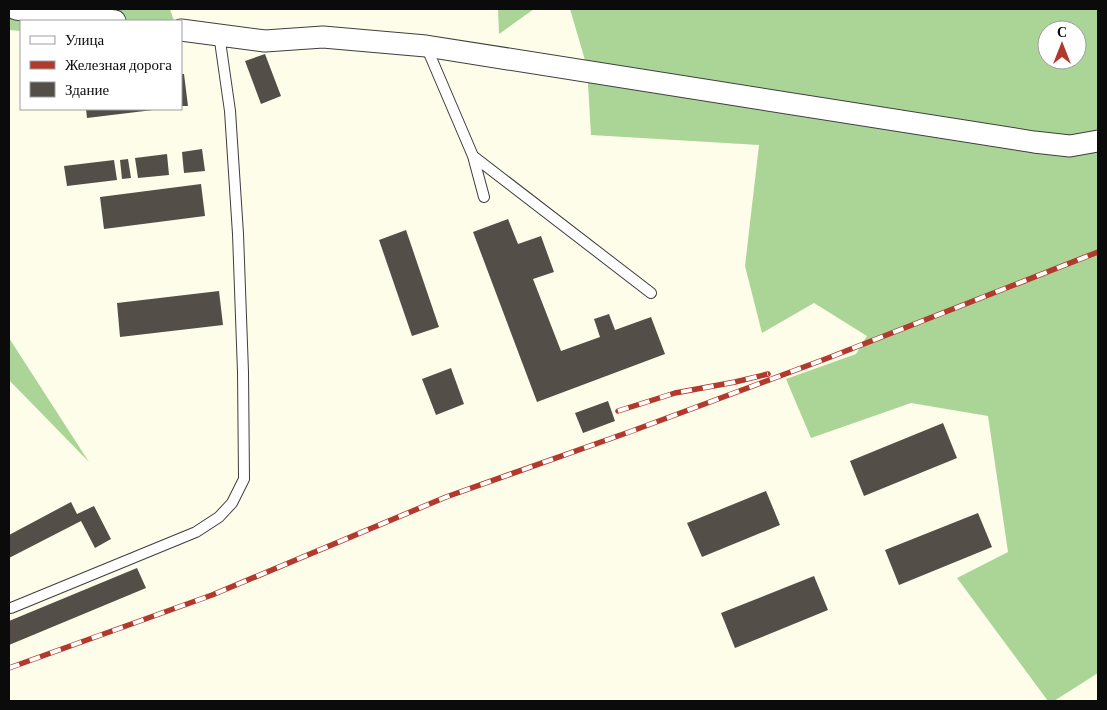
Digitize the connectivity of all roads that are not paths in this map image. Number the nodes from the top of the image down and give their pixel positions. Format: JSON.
{"nodes":[{"id":1,"x":16,"y":9,"type":"edge"},
{"id":2,"x":107,"y":20,"type":"edge"},
{"id":3,"x":182,"y":30,"type":"edge"},
{"id":4,"x":219,"y":34,"type":"junction"},
{"id":5,"x":426,"y":46,"type":"junction"},
{"id":6,"x":1098,"y":141,"type":"edge"},
{"id":7,"x":473,"y":156,"type":"junction"},
{"id":8,"x":484,"y":197,"type":"dead end"},
{"id":9,"x":652,"y":293,"type":"dead end"},
{"id":10,"x":11,"y":608,"type":"dead end"}],
"edges":[{"from":1,"to":2,"type":"street"},
{"from":3,"to":4,"type":"street"},
{"from":4,"to":5,"type":"street"},
{"from":4,"to":10,"type":"lane"},
{"from":5,"to":6,"type":"street"},
{"from":5,"to":7,"type":"lane"},
{"from":7,"to":8,"type":"lane"},
{"from":7,"to":9,"type":"lane"}]}
